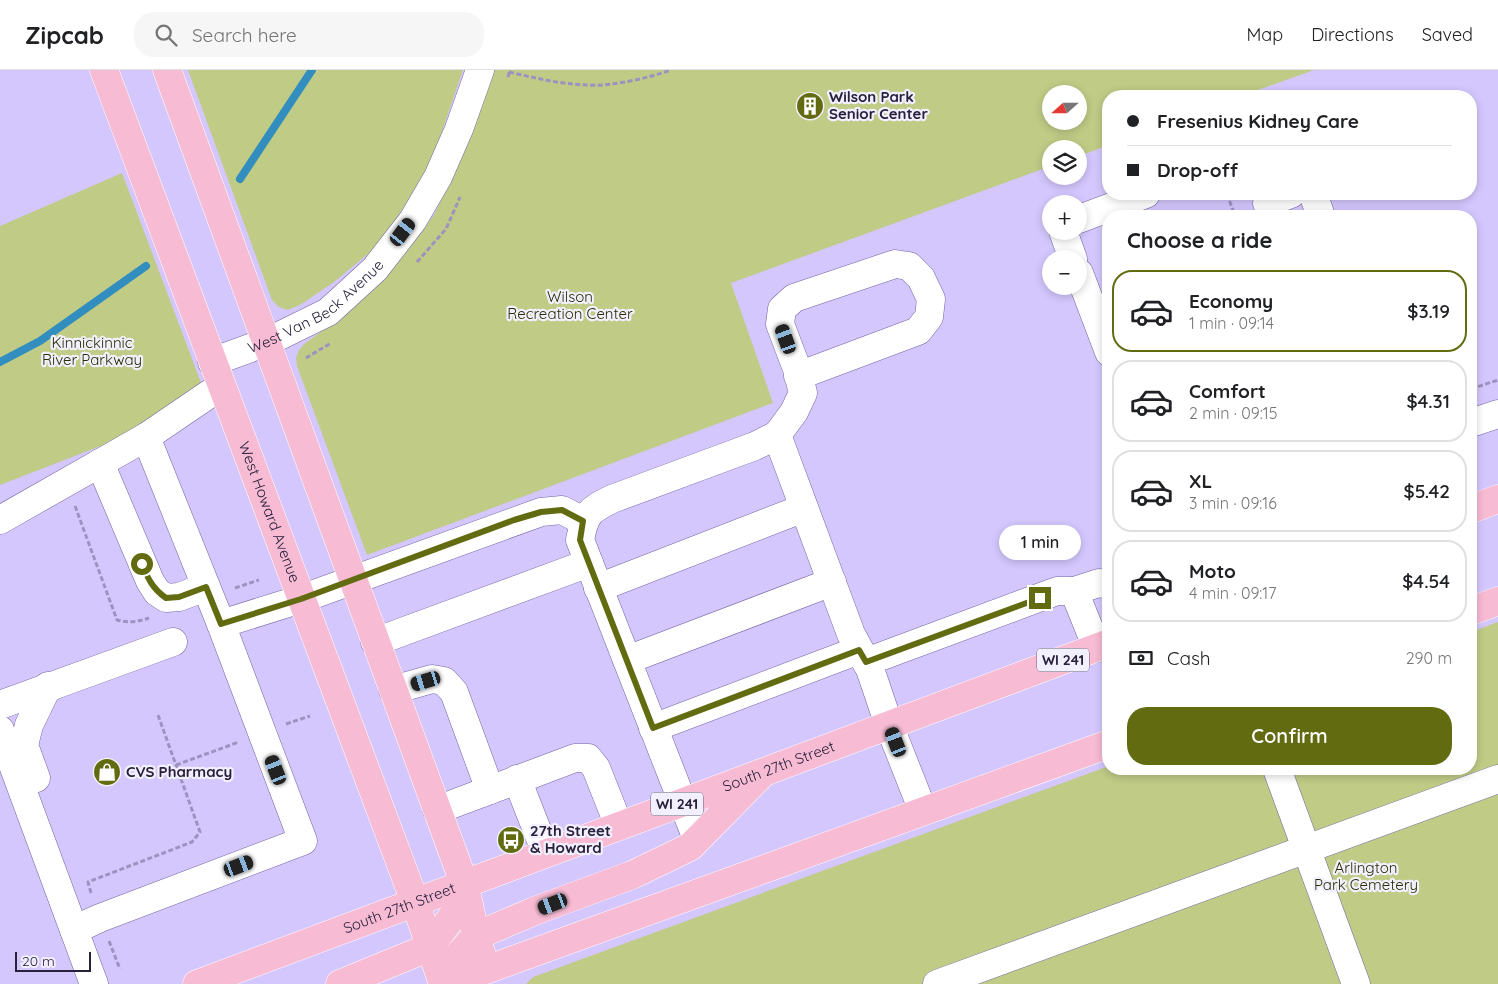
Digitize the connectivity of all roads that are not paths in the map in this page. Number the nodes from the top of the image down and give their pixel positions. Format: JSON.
{"nodes":[{"id":1,"x":104,"y":70,"type":"edge"},
{"id":2,"x":167,"y":70,"type":"edge"},
{"id":3,"x":480,"y":70,"type":"edge"},
{"id":4,"x":1130,"y":200,"type":"edge"},
{"id":5,"x":1102,"y":210,"type":"edge"},
{"id":6,"x":1103,"y":210,"type":"edge"},
{"id":7,"x":1087,"y":216,"type":"edge"},
{"id":8,"x":1087,"y":294,"type":"edge"},
{"id":9,"x":1102,"y":334,"type":"edge"},
{"id":10,"x":266,"y":342,"type":"junction"},
{"id":11,"x":217,"y":374,"type":"junction"},
{"id":12,"x":798,"y":376,"type":"junction"},
{"id":13,"x":777,"y":435,"type":"junction"},
{"id":14,"x":146,"y":437,"type":"junction"},
{"id":15,"x":100,"y":463,"type":"junction"},
{"id":16,"x":1498,"y":499,"type":"edge"},
{"id":17,"x":1477,"y":507,"type":"edge"},
{"id":18,"x":804,"y":508,"type":"junction"},
{"id":19,"x":0,"y":520,"type":"edge"},
{"id":20,"x":583,"y":521,"type":"junction"},
{"id":21,"x":589,"y":563,"type":"junction"},
{"id":22,"x":353,"y":580,"type":"junction"},
{"id":23,"x":832,"y":582,"type":"junction"},
{"id":24,"x":1102,"y":584,"type":"edge"},
{"id":25,"x":206,"y":587,"type":"junction"},
{"id":26,"x":598,"y":588,"type":"junction"},
{"id":27,"x":1074,"y":591,"type":"junction"},
{"id":28,"x":301,"y":599,"type":"junction"},
{"id":29,"x":1498,"y":601,"type":"edge"},
{"id":30,"x":1477,"y":609,"type":"edge"},
{"id":31,"x":221,"y":624,"type":"junction"},
{"id":32,"x":173,"y":642,"type":"dead end"},
{"id":33,"x":375,"y":642,"type":"junction"},
{"id":34,"x":1102,"y":644,"type":"edge"},
{"id":35,"x":1102,"y":646,"type":"edge"},
{"id":36,"x":862,"y":656,"type":"junction"},
{"id":37,"x":627,"y":660,"type":"junction"},
{"id":38,"x":48,"y":686,"type":"junction"},
{"id":39,"x":393,"y":690,"type":"junction"},
{"id":40,"x":0,"y":705,"type":"edge"},
{"id":41,"x":890,"y":725,"type":"junction"},
{"id":42,"x":653,"y":728,"type":"junction"},
{"id":43,"x":0,"y":730,"type":"edge"},
{"id":44,"x":1102,"y":747,"type":"edge"},
{"id":45,"x":766,"y":771,"type":"junction"},
{"id":46,"x":1279,"y":775,"type":"edge"},
{"id":47,"x":1498,"y":779,"type":"edge"},
{"id":48,"x":517,"y":780,"type":"junction"},
{"id":49,"x":490,"y":790,"type":"junction"},
{"id":50,"x":682,"y":802,"type":"junction"},
{"id":51,"x":437,"y":810,"type":"junction"},
{"id":52,"x":923,"y":812,"type":"junction"},
{"id":53,"x":619,"y":826,"type":"junction"},
{"id":54,"x":697,"y":839,"type":"junction"},
{"id":55,"x":1306,"y":849,"type":"junction"},
{"id":56,"x":546,"y":853,"type":"junction"},
{"id":57,"x":49,"y":859,"type":"junction"},
{"id":58,"x":464,"y":883,"type":"junction"},
{"id":59,"x":415,"y":902,"type":"junction"},
{"id":60,"x":74,"y":930,"type":"junction"},
{"id":61,"x":476,"y":936,"type":"junction"},
{"id":62,"x":430,"y":947,"type":"junction"},
{"id":63,"x":488,"y":976,"type":"edge"},
{"id":64,"x":94,"y":984,"type":"edge"},
{"id":65,"x":198,"y":984,"type":"edge"},
{"id":66,"x":340,"y":984,"type":"edge"},
{"id":67,"x":444,"y":984,"type":"edge"},
{"id":68,"x":936,"y":984,"type":"edge"},
{"id":69,"x":1356,"y":984,"type":"edge"}],
"edges":[{"from":1,"to":11,"type":"main road","name":"West Howard Avenue"},
{"from":2,"to":10,"type":"main road"},
{"from":3,"to":10,"type":"street","name":"West Van Beck Avenue"},
{"from":4,"to":6,"type":"street"},
{"from":5,"to":7,"type":"street"},
{"from":8,"to":9,"type":"street"},
{"from":10,"to":11,"type":"street","name":"West Van Beck Avenue"},
{"from":10,"to":22,"type":"main road"},
{"from":11,"to":14,"type":"street","name":"West Van Beck Avenue"},
{"from":11,"to":28,"type":"main road","name":"West Howard Avenue"},
{"from":12,"to":12,"type":"street"},
{"from":12,"to":13,"type":"street"},
{"from":13,"to":18,"type":"street"},
{"from":13,"to":20,"type":"street"},
{"from":14,"to":15,"type":"street","name":"West Van Beck Avenue"},
{"from":14,"to":25,"type":"street"},
{"from":15,"to":19,"type":"street","name":"West Van Beck Avenue"},
{"from":15,"to":25,"type":"street"},
{"from":16,"to":17,"type":"main road"},
{"from":18,"to":23,"type":"street"},
{"from":18,"to":26,"type":"street"},
{"from":20,"to":21,"type":"street"},
{"from":20,"to":22,"type":"street"},
{"from":21,"to":26,"type":"street"},
{"from":21,"to":33,"type":"street"},
{"from":22,"to":28,"type":"street"},
{"from":22,"to":33,"type":"main road"},
{"from":23,"to":36,"type":"street"},
{"from":23,"to":37,"type":"street"},
{"from":24,"to":27,"type":"street"},
{"from":25,"to":31,"type":"street"},
{"from":26,"to":37,"type":"street"},
{"from":27,"to":34,"type":"street"},
{"from":27,"to":36,"type":"street"},
{"from":28,"to":31,"type":"street"},
{"from":28,"to":59,"type":"main road","name":"West Howard Avenue"},
{"from":29,"to":30,"type":"main road"},
{"from":31,"to":60,"type":"street"},
{"from":32,"to":38,"type":"street"},
{"from":33,"to":39,"type":"main road"},
{"from":35,"to":41,"type":"main road","name":"South 27th Street","number":"WI 241"},
{"from":36,"to":41,"type":"street"},
{"from":36,"to":42,"type":"street"},
{"from":37,"to":42,"type":"street"},
{"from":38,"to":40,"type":"street"},
{"from":38,"to":57,"type":"street"},
{"from":39,"to":49,"type":"street"},
{"from":39,"to":51,"type":"main road"},
{"from":41,"to":45,"type":"main road","name":"South 27th Street","number":"WI 241"},
{"from":41,"to":52,"type":"street"},
{"from":42,"to":50,"type":"street"},
{"from":43,"to":57,"type":"street"},
{"from":44,"to":52,"type":"main road"},
{"from":45,"to":50,"type":"main road","name":"South 27th Street","number":"WI 241"},
{"from":45,"to":54,"type":"main road"},
{"from":46,"to":55,"type":"street"},
{"from":47,"to":55,"type":"street"},
{"from":48,"to":49,"type":"street"},
{"from":48,"to":53,"type":"street"},
{"from":48,"to":56,"type":"street"},
{"from":49,"to":51,"type":"street"},
{"from":50,"to":53,"type":"main road","name":"South 27th Street","number":"WI 241"},
{"from":50,"to":54,"type":"street"},
{"from":51,"to":58,"type":"main road"},
{"from":52,"to":63,"type":"main road"},
{"from":53,"to":56,"type":"main road","name":"South 27th Street","number":"WI 241"},
{"from":54,"to":61,"type":"main road"},
{"from":55,"to":68,"type":"street"},
{"from":55,"to":69,"type":"street"},
{"from":56,"to":58,"type":"main road","name":"South 27th Street","number":"WI 241"},
{"from":57,"to":60,"type":"street"},
{"from":58,"to":59,"type":"main road","name":"South 27th Street","number":"WI 241"},
{"from":58,"to":61,"type":"main road"},
{"from":58,"to":62,"type":"main road"},
{"from":59,"to":62,"type":"main road","name":"West Howard Avenue"},
{"from":59,"to":65,"type":"main road","name":"South 27th Street","number":"WI 241"},
{"from":60,"to":64,"type":"street"},
{"from":61,"to":63,"type":"main road"},
{"from":61,"to":67,"type":"main road"},
{"from":62,"to":66,"type":"main road"},
{"from":62,"to":67,"type":"main road","name":"West Howard Avenue"},
{"from":63,"to":67,"type":"main road"}]}
